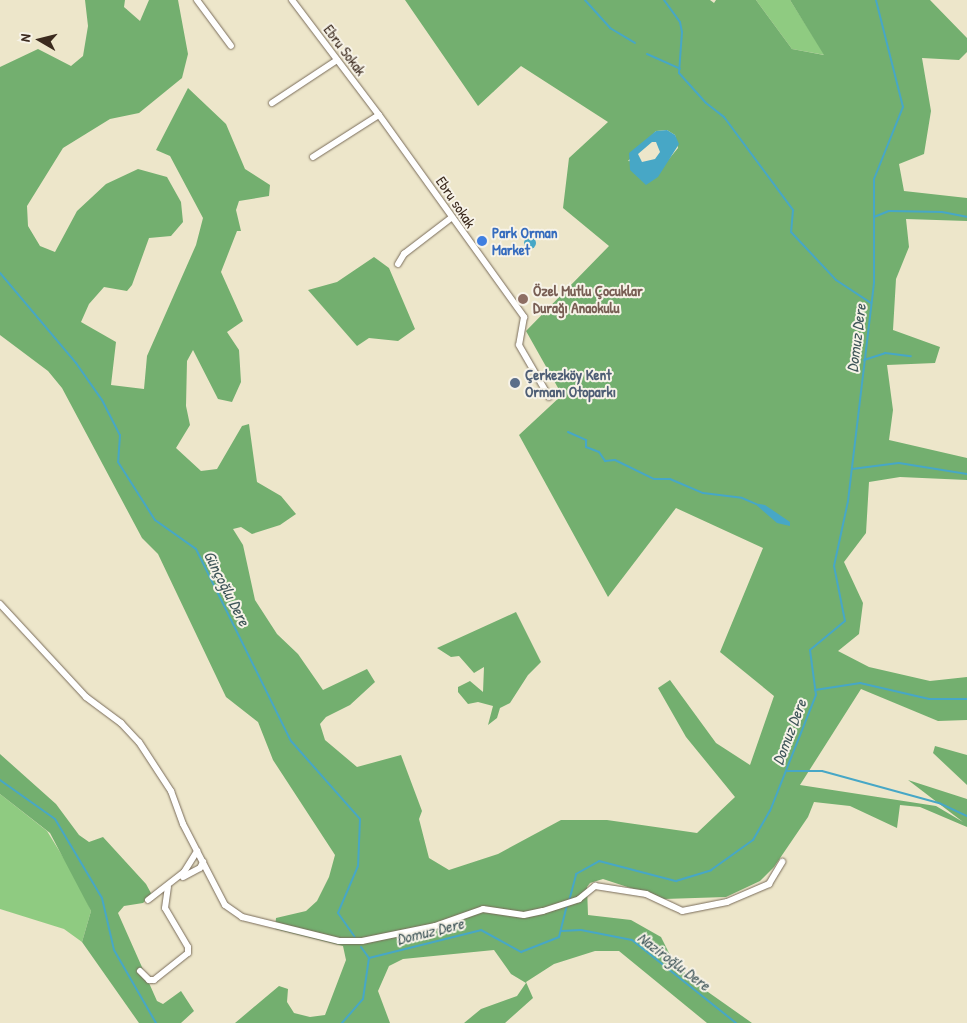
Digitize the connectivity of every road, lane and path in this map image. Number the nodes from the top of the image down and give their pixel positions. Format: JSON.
{"nodes":[{"id":1,"x":197,"y":0,"type":"edge"},
{"id":2,"x":292,"y":0,"type":"edge"},
{"id":3,"x":231,"y":46,"type":"dead end"},
{"id":4,"x":337,"y":60,"type":"junction"},
{"id":5,"x":272,"y":103,"type":"dead end"},
{"id":6,"x":379,"y":115,"type":"junction"},
{"id":7,"x":314,"y":157,"type":"dead end"},
{"id":8,"x":451,"y":218,"type":"junction"},
{"id":9,"x":398,"y":264,"type":"dead end"},
{"id":10,"x":549,"y":397,"type":"dead end"},
{"id":11,"x":0,"y":604,"type":"edge"},
{"id":12,"x":197,"y":851,"type":"junction"},
{"id":13,"x":202,"y":862,"type":"junction"},
{"id":14,"x":782,"y":862,"type":"dead end"},
{"id":15,"x":187,"y":868,"type":"junction"},
{"id":16,"x":176,"y":880,"type":"junction"},
{"id":17,"x":168,"y":887,"type":"junction"},
{"id":18,"x":148,"y":900,"type":"dead end"},
{"id":19,"x":140,"y":971,"type":"dead end"}],
"edges":[{"from":1,"to":3,"type":"street"},
{"from":2,"to":4,"type":"street","name":"Ebru Sokak"},
{"from":4,"to":5,"type":"street"},
{"from":4,"to":6,"type":"street","name":"Ebru Sokak"},
{"from":6,"to":7,"type":"street"},
{"from":6,"to":8,"type":"street","name":"Ebru sokak"},
{"from":8,"to":9,"type":"street"},
{"from":8,"to":10,"type":"street","name":"Ebru sokak"},
{"from":11,"to":12,"type":"street"},
{"from":12,"to":13,"type":"street"},
{"from":12,"to":15,"type":"street"},
{"from":13,"to":14,"type":"street"},
{"from":13,"to":15,"type":"street"},
{"from":13,"to":16,"type":"street"},
{"from":15,"to":16,"type":"street"},
{"from":16,"to":17,"type":"street"},
{"from":17,"to":18,"type":"street"},
{"from":17,"to":19,"type":"street"}]}
